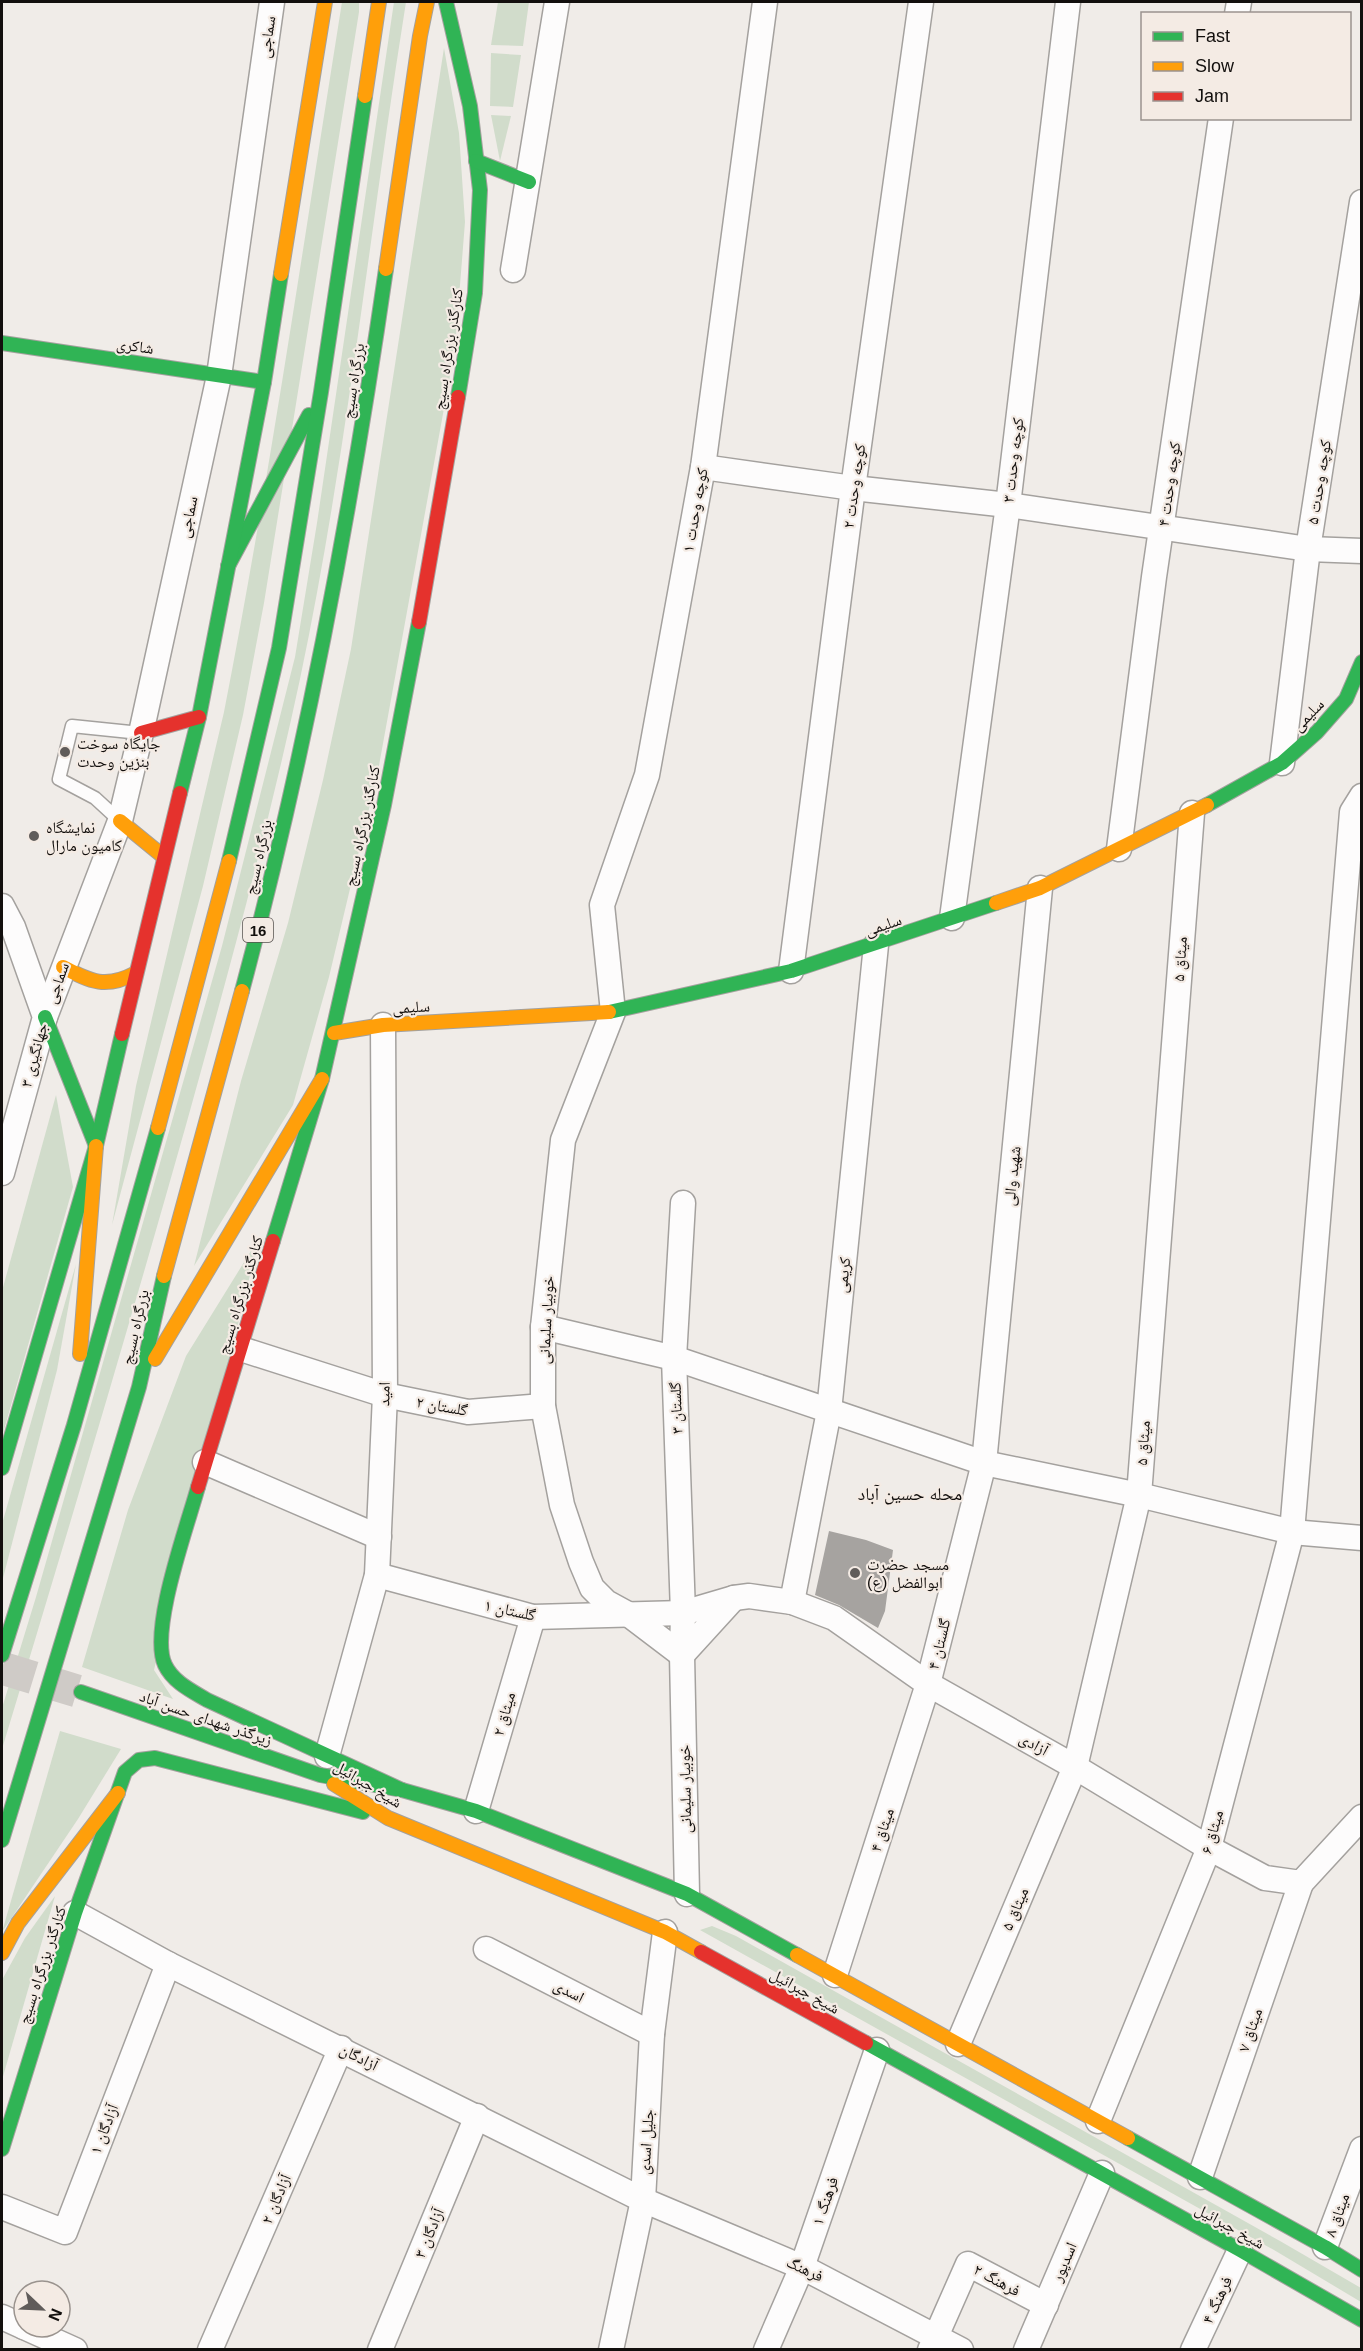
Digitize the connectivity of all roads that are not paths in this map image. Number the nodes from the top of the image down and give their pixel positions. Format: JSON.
{"nodes":[{"id":1,"x":272,"y":2,"type":"edge"},
{"id":2,"x":325,"y":2,"type":"edge"},
{"id":3,"x":379,"y":2,"type":"edge"},
{"id":4,"x":427,"y":2,"type":"edge"},
{"id":5,"x":446,"y":2,"type":"edge"},
{"id":6,"x":558,"y":2,"type":"edge"},
{"id":7,"x":765,"y":2,"type":"edge"},
{"id":8,"x":921,"y":2,"type":"edge"},
{"id":9,"x":1068,"y":2,"type":"edge"},
{"id":10,"x":1221,"y":120,"type":"edge"},
{"id":11,"x":476,"y":162,"type":"junction"},
{"id":12,"x":529,"y":182,"type":"junction"},
{"id":13,"x":1362,"y":202,"type":"edge"},
{"id":14,"x":513,"y":270,"type":"dead end"},
{"id":15,"x":2,"y":343,"type":"edge"},
{"id":16,"x":219,"y":375,"type":"junction"},
{"id":17,"x":264,"y":382,"type":"junction"},
{"id":18,"x":321,"y":393,"type":"junction"},
{"id":19,"x":703,"y":467,"type":"junction"},
{"id":20,"x":853,"y":488,"type":"junction"},
{"id":21,"x":1008,"y":505,"type":"junction"},
{"id":22,"x":1163,"y":529,"type":"junction"},
{"id":23,"x":1308,"y":549,"type":"junction"},
{"id":24,"x":1362,"y":551,"type":"edge"},
{"id":25,"x":228,"y":566,"type":"junction"},
{"id":26,"x":1362,"y":662,"type":"edge"},
{"id":27,"x":199,"y":717,"type":"junction"},
{"id":28,"x":141,"y":733,"type":"junction"},
{"id":29,"x":1282,"y":763,"type":"junction"},
{"id":30,"x":1362,"y":796,"type":"edge"},
{"id":31,"x":1192,"y":813,"type":"junction"},
{"id":32,"x":120,"y":821,"type":"junction"},
{"id":33,"x":1119,"y":849,"type":"junction"},
{"id":34,"x":164,"y":857,"type":"junction"},
{"id":35,"x":1040,"y":888,"type":"junction"},
{"id":36,"x":2,"y":906,"type":"edge"},
{"id":37,"x":952,"y":918,"type":"junction"},
{"id":38,"x":876,"y":945,"type":"junction"},
{"id":39,"x":63,"y":967,"type":"junction"},
{"id":40,"x":791,"y":971,"type":"junction"},
{"id":41,"x":136,"y":974,"type":"junction"},
{"id":42,"x":613,"y":1012,"type":"junction"},
{"id":43,"x":45,"y":1017,"type":"junction"},
{"id":44,"x":383,"y":1025,"type":"junction"},
{"id":45,"x":334,"y":1033,"type":"junction"},
{"id":46,"x":322,"y":1079,"type":"junction"},
{"id":47,"x":96,"y":1146,"type":"junction"},
{"id":48,"x":2,"y":1173,"type":"edge"},
{"id":49,"x":683,"y":1203,"type":"dead end"},
{"id":50,"x":543,"y":1327,"type":"junction"},
{"id":51,"x":241,"y":1349,"type":"junction"},
{"id":52,"x":674,"y":1358,"type":"junction"},
{"id":53,"x":138,"y":1387,"type":"junction"},
{"id":54,"x":385,"y":1395,"type":"junction"},
{"id":55,"x":543,"y":1406,"type":"junction"},
{"id":56,"x":829,"y":1410,"type":"junction"},
{"id":57,"x":74,"y":1425,"type":"junction"},
{"id":58,"x":205,"y":1462,"type":"junction"},
{"id":59,"x":984,"y":1463,"type":"junction"},
{"id":60,"x":2,"y":1468,"type":"edge"},
{"id":61,"x":1139,"y":1495,"type":"junction"},
{"id":62,"x":1292,"y":1532,"type":"junction"},
{"id":63,"x":379,"y":1537,"type":"junction"},
{"id":64,"x":1362,"y":1538,"type":"edge"},
{"id":65,"x":377,"y":1575,"type":"junction"},
{"id":66,"x":734,"y":1598,"type":"junction"},
{"id":67,"x":792,"y":1602,"type":"junction"},
{"id":68,"x":683,"y":1613,"type":"junction"},
{"id":69,"x":628,"y":1614,"type":"junction"},
{"id":70,"x":533,"y":1617,"type":"junction"},
{"id":71,"x":2,"y":1655,"type":"edge"},
{"id":72,"x":682,"y":1655,"type":"junction"},
{"id":73,"x":928,"y":1684,"type":"junction"},
{"id":74,"x":81,"y":1692,"type":"tunnel mouth"},
{"id":75,"x":324,"y":1766,"type":"junction"},
{"id":76,"x":1075,"y":1767,"type":"junction"},
{"id":77,"x":402,"y":1790,"type":"junction"},
{"id":78,"x":118,"y":1793,"type":"junction"},
{"id":79,"x":476,"y":1810,"type":"junction"},
{"id":80,"x":1362,"y":1817,"type":"edge"},
{"id":81,"x":388,"y":1818,"type":"junction"},
{"id":82,"x":2,"y":1840,"type":"edge"},
{"id":83,"x":1209,"y":1848,"type":"junction"},
{"id":84,"x":1301,"y":1883,"type":"junction"},
{"id":85,"x":687,"y":1894,"type":"junction"},
{"id":86,"x":75,"y":1913,"type":"junction"},
{"id":87,"x":665,"y":1932,"type":"junction"},
{"id":88,"x":486,"y":1949,"type":"dead end"},
{"id":89,"x":2,"y":1953,"type":"edge"},
{"id":90,"x":168,"y":1964,"type":"junction"},
{"id":91,"x":835,"y":1975,"type":"junction"},
{"id":92,"x":652,"y":2034,"type":"junction"},
{"id":93,"x":957,"y":2044,"type":"junction"},
{"id":94,"x":341,"y":2048,"type":"junction"},
{"id":95,"x":876,"y":2050,"type":"junction"},
{"id":96,"x":477,"y":2116,"type":"junction"},
{"id":97,"x":1098,"y":2121,"type":"junction"},
{"id":98,"x":2,"y":2149,"type":"edge"},
{"id":99,"x":1362,"y":2149,"type":"edge"},
{"id":100,"x":1102,"y":2173,"type":"junction"},
{"id":101,"x":1200,"y":2177,"type":"junction"},
{"id":102,"x":643,"y":2200,"type":"junction"},
{"id":103,"x":2,"y":2207,"type":"edge"},
{"id":104,"x":1325,"y":2247,"type":"junction"},
{"id":105,"x":1240,"y":2250,"type":"junction"},
{"id":106,"x":802,"y":2267,"type":"junction"},
{"id":107,"x":1362,"y":2270,"type":"edge"},
{"id":108,"x":1046,"y":2305,"type":"junction"},
{"id":109,"x":1362,"y":2320,"type":"edge"},
{"id":110,"x":52,"y":2339,"type":"edge"},
{"id":111,"x":933,"y":2343,"type":"edge"},
{"id":112,"x":75,"y":2349,"type":"edge"},
{"id":113,"x":210,"y":2349,"type":"edge"},
{"id":114,"x":380,"y":2349,"type":"edge"},
{"id":115,"x":611,"y":2349,"type":"edge"},
{"id":116,"x":766,"y":2349,"type":"edge"},
{"id":117,"x":962,"y":2349,"type":"edge"},
{"id":118,"x":1026,"y":2349,"type":"edge"},
{"id":119,"x":1193,"y":2349,"type":"edge"}],
"edges":[{"from":1,"to":16,"type":"street","name":"سماجی"},
{"from":2,"to":17,"type":"main road"},
{"from":3,"to":18,"type":"main road","name":"بزرگراه بسیج"},
{"from":4,"to":53,"type":"main road","name":"بزرگراه بسیج","number":"16"},
{"from":5,"to":11,"type":"main road","name":"کنارگذر بزرگراه بسیج"},
{"from":6,"to":12,"type":"street"},
{"from":7,"to":19,"type":"street","name":"کوچه وحدت ۱"},
{"from":8,"to":20,"type":"street","name":"کوچه وحدت ۲"},
{"from":9,"to":21,"type":"street","name":"کوچه وحدت ۳"},
{"from":10,"to":22,"type":"street","name":"کوچه وحدت ۴"},
{"from":11,"to":12,"type":"main road"},
{"from":11,"to":45,"type":"main road","name":"کنارگذر بزرگراه بسیج"},
{"from":12,"to":14,"type":"street"},
{"from":13,"to":23,"type":"street","name":"کوچه وحدت ۵"},
{"from":15,"to":16,"type":"main road","name":"شاکری"},
{"from":16,"to":17,"type":"main road","name":"شاکری"},
{"from":16,"to":28,"type":"street","name":"سماجی"},
{"from":17,"to":25,"type":"main road"},
{"from":18,"to":25,"type":"main road"},
{"from":18,"to":57,"type":"main road","name":"بزرگراه بسیج"},
{"from":19,"to":20,"type":"street"},
{"from":19,"to":42,"type":"street","name":"کوچه وحدت ۱"},
{"from":20,"to":21,"type":"street"},
{"from":20,"to":40,"type":"street","name":"کوچه وحدت ۲"},
{"from":21,"to":22,"type":"street"},
{"from":21,"to":37,"type":"street","name":"کوچه وحدت ۳"},
{"from":22,"to":23,"type":"street"},
{"from":22,"to":33,"type":"street","name":"کوچه وحدت ۴"},
{"from":23,"to":24,"type":"street"},
{"from":23,"to":29,"type":"street","name":"کوچه وحدت ۵"},
{"from":25,"to":27,"type":"main road"},
{"from":26,"to":29,"type":"main road","name":"سلیمی"},
{"from":27,"to":28,"type":"main road"},
{"from":27,"to":34,"type":"main road"},
{"from":28,"to":32,"type":"street","name":"سماجی"},
{"from":28,"to":32,"type":"lane"},
{"from":29,"to":31,"type":"main road","name":"سلیمی"},
{"from":30,"to":62,"type":"street","name":"میثاق ۶"},
{"from":31,"to":33,"type":"main road","name":"سلیمی"},
{"from":31,"to":61,"type":"street","name":"میثاق ۵"},
{"from":32,"to":34,"type":"main road"},
{"from":32,"to":39,"type":"street","name":"سماجی"},
{"from":33,"to":35,"type":"main road","name":"سلیمی"},
{"from":34,"to":41,"type":"main road"},
{"from":35,"to":37,"type":"main road","name":"سلیمی"},
{"from":35,"to":59,"type":"street","name":"شهید والی"},
{"from":36,"to":43,"type":"street","name":"جهانگیری ۳"},
{"from":37,"to":38,"type":"main road","name":"سلیمی"},
{"from":38,"to":40,"type":"main road","name":"سلیمی"},
{"from":38,"to":56,"type":"street","name":"کریمی"},
{"from":39,"to":41,"type":"main road"},
{"from":39,"to":43,"type":"street","name":"سماجی"},
{"from":40,"to":42,"type":"main road","name":"سلیمی"},
{"from":41,"to":47,"type":"main road"},
{"from":42,"to":44,"type":"main road","name":"سلیمی"},
{"from":42,"to":50,"type":"street","name":"خوبیار سلیمانی"},
{"from":43,"to":47,"type":"main road"},
{"from":43,"to":48,"type":"street","name":"جهانگیری ۳"},
{"from":44,"to":45,"type":"main road","name":"سلیمی"},
{"from":44,"to":54,"type":"street","name":"امید"},
{"from":45,"to":46,"type":"main road","name":"کنارگذر بزرگراه بسیج"},
{"from":46,"to":51,"type":"main road","name":"کنارگذر بزرگراه بسیج"},
{"from":46,"to":53,"type":"main road"},
{"from":47,"to":57,"type":"main road"},
{"from":47,"to":60,"type":"main road"},
{"from":49,"to":52,"type":"street","name":"گلستان ۳"},
{"from":50,"to":52,"type":"street"},
{"from":50,"to":55,"type":"street","name":"خوبیار سلیمانی"},
{"from":51,"to":54,"type":"street","name":"گلستان ۲"},
{"from":51,"to":58,"type":"main road","name":"کنارگذر بزرگراه بسیج"},
{"from":52,"to":56,"type":"street"},
{"from":52,"to":68,"type":"street","name":"گلستان ۳"},
{"from":53,"to":82,"type":"main road","name":"بزرگراه بسیج","number":"16"},
{"from":54,"to":55,"type":"street","name":"گلستان ۲"},
{"from":54,"to":63,"type":"street","name":"امید"},
{"from":55,"to":69,"type":"street","name":"خوبیار سلیمانی"},
{"from":56,"to":59,"type":"street"},
{"from":56,"to":67,"type":"street","name":"کریمی"},
{"from":57,"to":71,"type":"main road","name":"بزرگراه بسیج"},
{"from":58,"to":63,"type":"street"},
{"from":58,"to":75,"type":"main road","name":"کنارگذر بزرگراه بسیج"},
{"from":59,"to":61,"type":"street"},
{"from":59,"to":73,"type":"street","name":"گلستان ۴"},
{"from":61,"to":62,"type":"street"},
{"from":61,"to":76,"type":"street","name":"میثاق ۵"},
{"from":62,"to":64,"type":"street"},
{"from":62,"to":83,"type":"street","name":"میثاق ۶"},
{"from":63,"to":65,"type":"street","name":"امید"},
{"from":65,"to":70,"type":"street","name":"گلستان ۱"},
{"from":65,"to":75,"type":"street","name":"امید"},
{"from":66,"to":67,"type":"street","name":"آزادی"},
{"from":66,"to":68,"type":"street","name":"آزادی"},
{"from":66,"to":72,"type":"street"},
{"from":67,"to":73,"type":"street","name":"آزادی"},
{"from":68,"to":69,"type":"street","name":"گلستان ۱"},
{"from":68,"to":72,"type":"street","name":"خوبیار سلیمانی"},
{"from":69,"to":70,"type":"street","name":"گلستان ۱"},
{"from":69,"to":72,"type":"street","name":"خوبیار سلیمانی"},
{"from":70,"to":79,"type":"street","name":"میثاق ۲"},
{"from":72,"to":85,"type":"street","name":"خوبیار سلیمانی"},
{"from":73,"to":76,"type":"street","name":"آزادی"},
{"from":73,"to":91,"type":"street","name":"میثاق ۴"},
{"from":74,"to":75,"type":"main road","name":"زیرگذر شهدای حسن آباد"},
{"from":75,"to":77,"type":"main road","name":"شیخ جبرائیل"},
{"from":75,"to":77,"type":"main road"},
{"from":75,"to":81,"type":"main road","name":"شیخ جبرائیل"},
{"from":76,"to":83,"type":"street","name":"آزادی"},
{"from":76,"to":93,"type":"street","name":"میثاق ۵"},
{"from":77,"to":79,"type":"main road","name":"شیخ جبرائیل"},
{"from":78,"to":81,"type":"main road"},
{"from":78,"to":86,"type":"main road","name":"کنارگذر بزرگراه بسیج"},
{"from":78,"to":89,"type":"main road"},
{"from":79,"to":85,"type":"main road","name":"شیخ جبرائیل"},
{"from":80,"to":84,"type":"street"},
{"from":81,"to":87,"type":"main road","name":"شیخ جبرائیل"},
{"from":83,"to":84,"type":"street","name":"آزادی"},
{"from":83,"to":97,"type":"street","name":"میثاق ۶"},
{"from":84,"to":101,"type":"street","name":"میثاق ۷"},
{"from":85,"to":91,"type":"main road","name":"شیخ جبرائیل"},
{"from":86,"to":90,"type":"street","name":"آزادگان"},
{"from":86,"to":98,"type":"main road","name":"کنارگذر بزرگراه بسیج"},
{"from":87,"to":92,"type":"street","name":"جلیل اسدی"},
{"from":87,"to":95,"type":"main road","name":"شیخ جبرائیل"},
{"from":88,"to":92,"type":"street","name":"اسدی"},
{"from":90,"to":94,"type":"street","name":"آزادگان"},
{"from":90,"to":103,"type":"street","name":"آزادگان ۱"},
{"from":91,"to":93,"type":"main road","name":"شیخ جبرائیل"},
{"from":92,"to":102,"type":"street","name":"جلیل اسدی"},
{"from":93,"to":97,"type":"main road","name":"شیخ جبرائیل"},
{"from":94,"to":96,"type":"street","name":"آزادگان"},
{"from":94,"to":113,"type":"street","name":"آزادگان ۲"},
{"from":95,"to":100,"type":"main road","name":"شیخ جبرائیل"},
{"from":95,"to":106,"type":"street","name":"فرهنگ ۱"},
{"from":96,"to":102,"type":"street","name":"آزادگان"},
{"from":96,"to":114,"type":"street","name":"آزادگان ۳"},
{"from":97,"to":101,"type":"main road","name":"شیخ جبرائیل"},
{"from":99,"to":104,"type":"street","name":"میثاق ۸"},
{"from":100,"to":105,"type":"main road","name":"شیخ جبرائیل"},
{"from":100,"to":108,"type":"street","name":"اسدپور"},
{"from":101,"to":104,"type":"main road","name":"شیخ جبرائیل"},
{"from":102,"to":106,"type":"street","name":"فرهنگ"},
{"from":102,"to":115,"type":"street","name":"جلیل اسدی"},
{"from":104,"to":107,"type":"main road","name":"شیخ جبرائیل"},
{"from":105,"to":109,"type":"main road","name":"شیخ جبرائیل"},
{"from":105,"to":119,"type":"street","name":"فرهنگ ۴"},
{"from":106,"to":111,"type":"street","name":"فرهنگ"},
{"from":106,"to":116,"type":"street","name":"فرهنگ ۱"},
{"from":108,"to":111,"type":"street","name":"فرهنگ ۲"},
{"from":108,"to":118,"type":"street","name":"اسدپور"},
{"from":110,"to":112,"type":"street"},
{"from":111,"to":117,"type":"street","name":"فرهنگ"}]}
